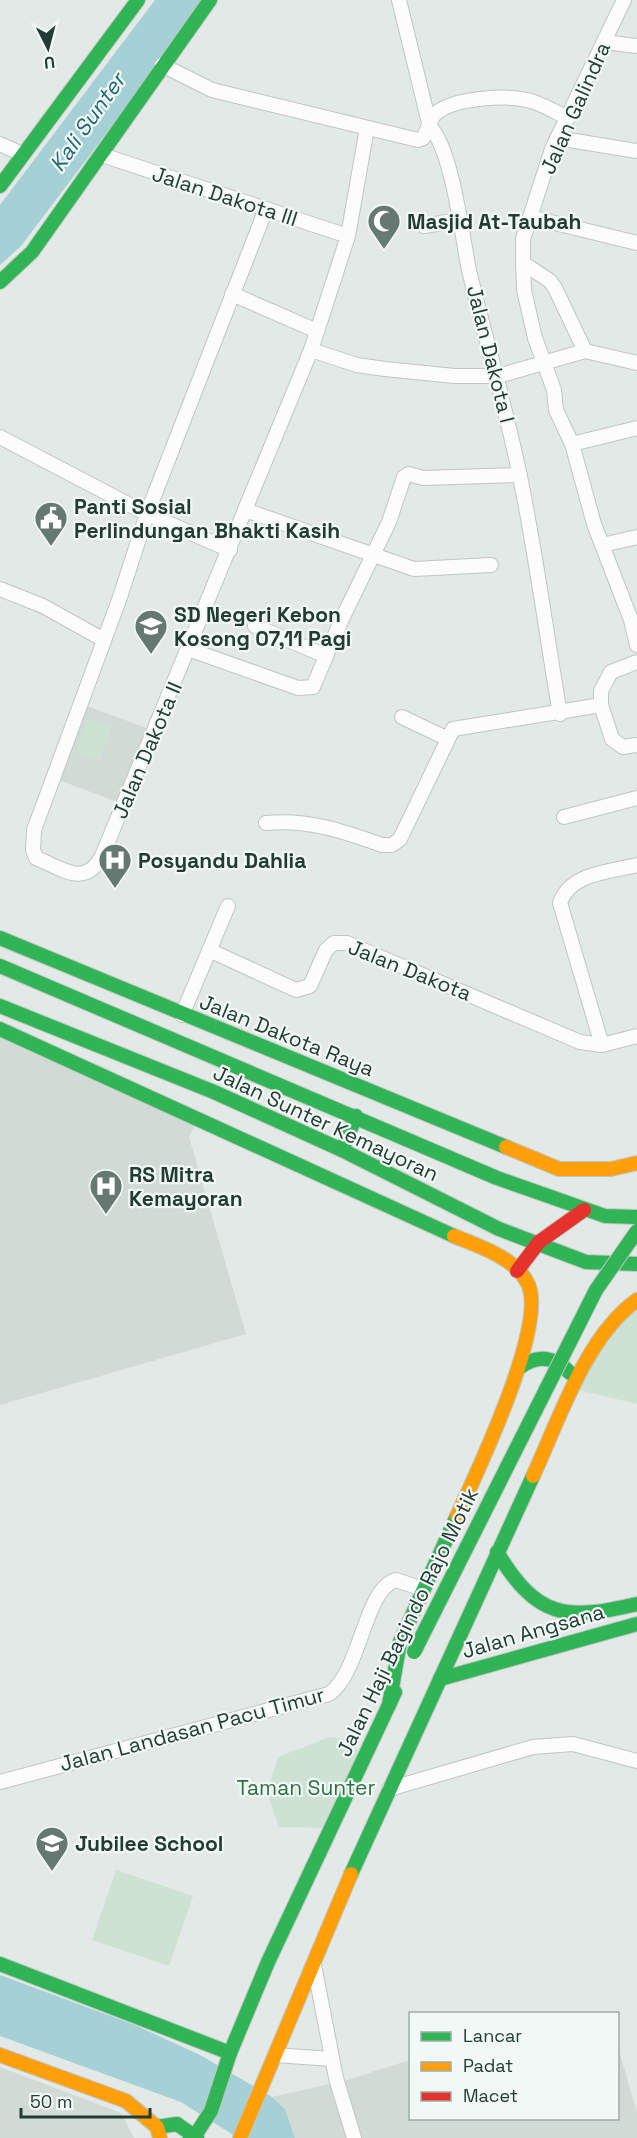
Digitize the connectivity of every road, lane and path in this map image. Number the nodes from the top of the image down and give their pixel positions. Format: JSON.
{"nodes":[{"id":1,"x":138,"y":0,"type":"edge"},
{"id":2,"x":210,"y":0,"type":"edge"},
{"id":3,"x":399,"y":0,"type":"edge"},
{"id":4,"x":624,"y":0,"type":"edge"},
{"id":5,"x":604,"y":42,"type":"junction"},
{"id":6,"x":637,"y":46,"type":"edge"},
{"id":7,"x":162,"y":65,"type":"junction"},
{"id":8,"x":568,"y":118,"type":"junction"},
{"id":9,"x":430,"y":127,"type":"junction"},
{"id":10,"x":368,"y":128,"type":"junction"},
{"id":11,"x":557,"y":138,"type":"junction"},
{"id":12,"x":0,"y":144,"type":"edge"},
{"id":13,"x":637,"y":151,"type":"edge"},
{"id":14,"x":22,"y":154,"type":"junction"},
{"id":15,"x":102,"y":155,"type":"junction"},
{"id":16,"x":0,"y":186,"type":"edge"},
{"id":17,"x":266,"y":209,"type":"junction"},
{"id":18,"x":530,"y":217,"type":"junction"},
{"id":19,"x":458,"y":220,"type":"junction"},
{"id":20,"x":424,"y":226,"type":"dead end"},
{"id":21,"x":348,"y":236,"type":"junction"},
{"id":22,"x":637,"y":243,"type":"edge"},
{"id":23,"x":523,"y":263,"type":"junction"},
{"id":24,"x":0,"y":282,"type":"edge"},
{"id":25,"x":231,"y":294,"type":"junction"},
{"id":26,"x":317,"y":331,"type":"junction"},
{"id":27,"x":311,"y":350,"type":"junction"},
{"id":28,"x":585,"y":351,"type":"junction"},
{"id":29,"x":544,"y":361,"type":"junction"},
{"id":30,"x":637,"y":363,"type":"edge"},
{"id":31,"x":498,"y":376,"type":"junction"},
{"id":32,"x":637,"y":428,"type":"edge"},
{"id":33,"x":0,"y":437,"type":"edge"},
{"id":34,"x":572,"y":444,"type":"junction"},
{"id":35,"x":520,"y":475,"type":"junction"},
{"id":36,"x":245,"y":510,"type":"junction"},
{"id":37,"x":147,"y":514,"type":"junction"},
{"id":38,"x":637,"y":537,"type":"edge"},
{"id":39,"x":602,"y":545,"type":"junction"},
{"id":40,"x":230,"y":549,"type":"junction"},
{"id":41,"x":373,"y":555,"type":"junction"},
{"id":42,"x":491,"y":565,"type":"dead end"},
{"id":43,"x":0,"y":590,"type":"edge"},
{"id":44,"x":255,"y":626,"type":"dead end"},
{"id":45,"x":104,"y":640,"type":"junction"},
{"id":46,"x":637,"y":645,"type":"edge"},
{"id":47,"x":188,"y":649,"type":"junction"},
{"id":48,"x":326,"y":656,"type":"junction"},
{"id":49,"x":637,"y":662,"type":"edge"},
{"id":50,"x":601,"y":705,"type":"junction"},
{"id":51,"x":560,"y":714,"type":"junction"},
{"id":52,"x":402,"y":717,"type":"dead end"},
{"id":53,"x":448,"y":739,"type":"junction"},
{"id":54,"x":637,"y":745,"type":"edge"},
{"id":55,"x":637,"y":798,"type":"edge"},
{"id":56,"x":564,"y":817,"type":"dead end"},
{"id":57,"x":266,"y":823,"type":"dead end"},
{"id":58,"x":637,"y":865,"type":"edge"},
{"id":59,"x":228,"y":906,"type":"dead end"},
{"id":60,"x":0,"y":938,"type":"edge"},
{"id":61,"x":209,"y":950,"type":"junction"},
{"id":62,"x":0,"y":966,"type":"edge"},
{"id":63,"x":0,"y":1006,"type":"edge"},
{"id":64,"x":182,"y":1015,"type":"junction"},
{"id":65,"x":0,"y":1029,"type":"edge"},
{"id":66,"x":637,"y":1036,"type":"edge"},
{"id":67,"x":248,"y":1042,"type":"junction"},
{"id":68,"x":602,"y":1045,"type":"junction"},
{"id":69,"x":237,"y":1066,"type":"junction"},
{"id":70,"x":214,"y":1092,"type":"junction"},
{"id":71,"x":178,"y":1110,"type":"junction"},
{"id":72,"x":356,"y":1116,"type":"junction"},
{"id":73,"x":342,"y":1150,"type":"junction"},
{"id":74,"x":637,"y":1163,"type":"edge"},
{"id":75,"x":438,"y":1199,"type":"junction"},
{"id":76,"x":584,"y":1210,"type":"junction"},
{"id":77,"x":637,"y":1217,"type":"edge"},
{"id":78,"x":637,"y":1231,"type":"edge"},
{"id":79,"x":447,"y":1233,"type":"junction"},
{"id":80,"x":539,"y":1242,"type":"junction"},
{"id":81,"x":637,"y":1264,"type":"edge"},
{"id":82,"x":517,"y":1271,"type":"junction"},
{"id":83,"x":637,"y":1300,"type":"edge"},
{"id":84,"x":519,"y":1368,"type":"junction"},
{"id":85,"x":574,"y":1389,"type":"junction"},
{"id":86,"x":497,"y":1552,"type":"junction"},
{"id":87,"x":423,"y":1589,"type":"junction"},
{"id":88,"x":637,"y":1604,"type":"edge"},
{"id":89,"x":637,"y":1624,"type":"edge"},
{"id":90,"x":440,"y":1679,"type":"junction"},
{"id":91,"x":389,"y":1705,"type":"junction"},
{"id":92,"x":637,"y":1761,"type":"edge"},
{"id":93,"x":0,"y":1782,"type":"edge"},
{"id":94,"x":389,"y":1789,"type":"junction"},
{"id":95,"x":313,"y":1963,"type":"junction"},
{"id":96,"x":0,"y":1964,"type":"edge"},
{"id":97,"x":230,"y":2053,"type":"junction"},
{"id":98,"x":0,"y":2055,"type":"edge"},
{"id":99,"x":275,"y":2055,"type":"junction"},
{"id":100,"x":333,"y":2059,"type":"junction"},
{"id":101,"x":158,"y":2132,"type":"edge"},
{"id":102,"x":194,"y":2137,"type":"edge"},
{"id":103,"x":240,"y":2138,"type":"edge"},
{"id":104,"x":354,"y":2138,"type":"edge"}],
"edges":[{"from":1,"to":14,"type":"main road"},
{"from":2,"to":7,"type":"main road"},
{"from":3,"to":9,"type":"street","name":"Jalan Dakota I"},
{"from":4,"to":5,"type":"street","name":"Jalan Galindra"},
{"from":5,"to":6,"type":"street"},
{"from":5,"to":8,"type":"street","name":"Jalan Galindra"},
{"from":7,"to":10,"type":"street"},
{"from":7,"to":15,"type":"main road"},
{"from":8,"to":9,"type":"street"},
{"from":8,"to":11,"type":"street","name":"Jalan Galindra"},
{"from":9,"to":10,"type":"street"},
{"from":9,"to":19,"type":"street","name":"Jalan Dakota I"},
{"from":10,"to":21,"type":"street","name":"Jalan Dakota II"},
{"from":11,"to":13,"type":"street"},
{"from":11,"to":18,"type":"street","name":"Jalan Galindra"},
{"from":12,"to":14,"type":"street"},
{"from":14,"to":16,"type":"main road"},
{"from":15,"to":17,"type":"street","name":"Jalan Dakota III"},
{"from":15,"to":24,"type":"main road"},
{"from":17,"to":21,"type":"street","name":"Jalan Dakota III"},
{"from":17,"to":25,"type":"street","name":"Jalan Dakota II"},
{"from":18,"to":22,"type":"street"},
{"from":18,"to":23,"type":"street","name":"Jalan Galindra"},
{"from":19,"to":20,"type":"street"},
{"from":19,"to":31,"type":"street","name":"Jalan Dakota I"},
{"from":21,"to":26,"type":"street","name":"Jalan Dakota II"},
{"from":23,"to":28,"type":"street"},
{"from":23,"to":29,"type":"street","name":"Jalan Galindra"},
{"from":25,"to":26,"type":"street"},
{"from":25,"to":37,"type":"street","name":"Jalan Dakota II"},
{"from":26,"to":27,"type":"street","name":"Jalan Dakota II"},
{"from":27,"to":31,"type":"street"},
{"from":27,"to":36,"type":"street","name":"Jalan Dakota II"},
{"from":28,"to":29,"type":"street"},
{"from":28,"to":30,"type":"street"},
{"from":29,"to":31,"type":"street"},
{"from":29,"to":34,"type":"street","name":"Jalan Galindra"},
{"from":31,"to":35,"type":"street","name":"Jalan Dakota I"},
{"from":32,"to":34,"type":"street"},
{"from":33,"to":37,"type":"street"},
{"from":34,"to":39,"type":"street","name":"Jalan Galindra"},
{"from":35,"to":41,"type":"street"},
{"from":35,"to":51,"type":"street","name":"Jalan Dakota I"},
{"from":36,"to":40,"type":"street","name":"Jalan Dakota II"},
{"from":36,"to":41,"type":"street"},
{"from":37,"to":40,"type":"street"},
{"from":37,"to":45,"type":"street","name":"Jalan Dakota II"},
{"from":38,"to":39,"type":"street"},
{"from":39,"to":46,"type":"street","name":"Jalan Galindra"},
{"from":40,"to":47,"type":"street","name":"Jalan Dakota II"},
{"from":41,"to":42,"type":"street"},
{"from":41,"to":48,"type":"street"},
{"from":43,"to":45,"type":"street"},
{"from":44,"to":48,"type":"street"},
{"from":45,"to":47,"type":"street","name":"Jalan Dakota II"},
{"from":47,"to":48,"type":"street"},
{"from":49,"to":50,"type":"street"},
{"from":50,"to":51,"type":"street"},
{"from":50,"to":54,"type":"street"},
{"from":51,"to":53,"type":"street"},
{"from":52,"to":53,"type":"street"},
{"from":53,"to":57,"type":"street"},
{"from":55,"to":56,"type":"street"},
{"from":58,"to":68,"type":"street"},
{"from":59,"to":61,"type":"street"},
{"from":60,"to":64,"type":"main road","name":"Jalan Dakota Raya"},
{"from":61,"to":64,"type":"street"},
{"from":61,"to":68,"type":"street","name":"Jalan Dakota"},
{"from":62,"to":69,"type":"main road","name":"Jalan Sunter Kemayoran"},
{"from":63,"to":70,"type":"main road","name":"Jalan Sunter Kemayoran"},
{"from":64,"to":67,"type":"main road","name":"Jalan Dakota Raya"},
{"from":65,"to":71,"type":"main road"},
{"from":66,"to":68,"type":"street","name":"Jalan Dakota"},
{"from":67,"to":69,"type":"main road"},
{"from":67,"to":74,"type":"main road","name":"Jalan Dakota Raya"},
{"from":69,"to":72,"type":"main road","name":"Jalan Sunter Kemayoran"},
{"from":70,"to":71,"type":"main road"},
{"from":70,"to":73,"type":"main road","name":"Jalan Sunter Kemayoran"},
{"from":71,"to":79,"type":"main road"},
{"from":72,"to":73,"type":"main road"},
{"from":72,"to":76,"type":"main road","name":"Jalan Sunter Kemayoran"},
{"from":73,"to":75,"type":"main road","name":"Jalan Sunter Kemayoran"},
{"from":75,"to":79,"type":"main road"},
{"from":75,"to":80,"type":"main road","name":"Jalan Sunter Kemayoran"},
{"from":76,"to":77,"type":"main road","name":"Jalan Sunter Kemayoran"},
{"from":76,"to":80,"type":"main road"},
{"from":78,"to":91,"type":"main road","name":"Jalan Haji Bagindo Rajo Motik","bridge":true},
{"from":79,"to":82,"type":"main road"},
{"from":80,"to":81,"type":"main road","name":"Jalan Sunter Kemayoran"},
{"from":80,"to":82,"type":"main road"},
{"from":82,"to":84,"type":"main road"},
{"from":83,"to":85,"type":"main road"},
{"from":84,"to":85,"type":"main road"},
{"from":84,"to":87,"type":"main road"},
{"from":85,"to":86,"type":"main road"},
{"from":86,"to":88,"type":"main road","name":"Jalan Angsana"},
{"from":86,"to":90,"type":"main road"},
{"from":87,"to":91,"type":"main road"},
{"from":87,"to":93,"type":"street","name":"Jalan Landasan Pacu Timur"},
{"from":89,"to":90,"type":"main road","name":"Jalan Angsana"},
{"from":90,"to":94,"type":"main road"},
{"from":91,"to":97,"type":"main road","name":"Jalan Haji Bagindo Rajo Motik"},
{"from":92,"to":94,"type":"street"},
{"from":94,"to":95,"type":"main road"},
{"from":95,"to":99,"type":"main road"},
{"from":95,"to":100,"type":"street"},
{"from":96,"to":97,"type":"main road"},
{"from":97,"to":102,"type":"main road","name":"Jalan Haji Bagindo Rajo Motik"},
{"from":98,"to":101,"type":"main road"},
{"from":99,"to":100,"type":"street"},
{"from":99,"to":103,"type":"main road"},
{"from":100,"to":104,"type":"street"},
{"from":101,"to":102,"type":"main road"}]}
